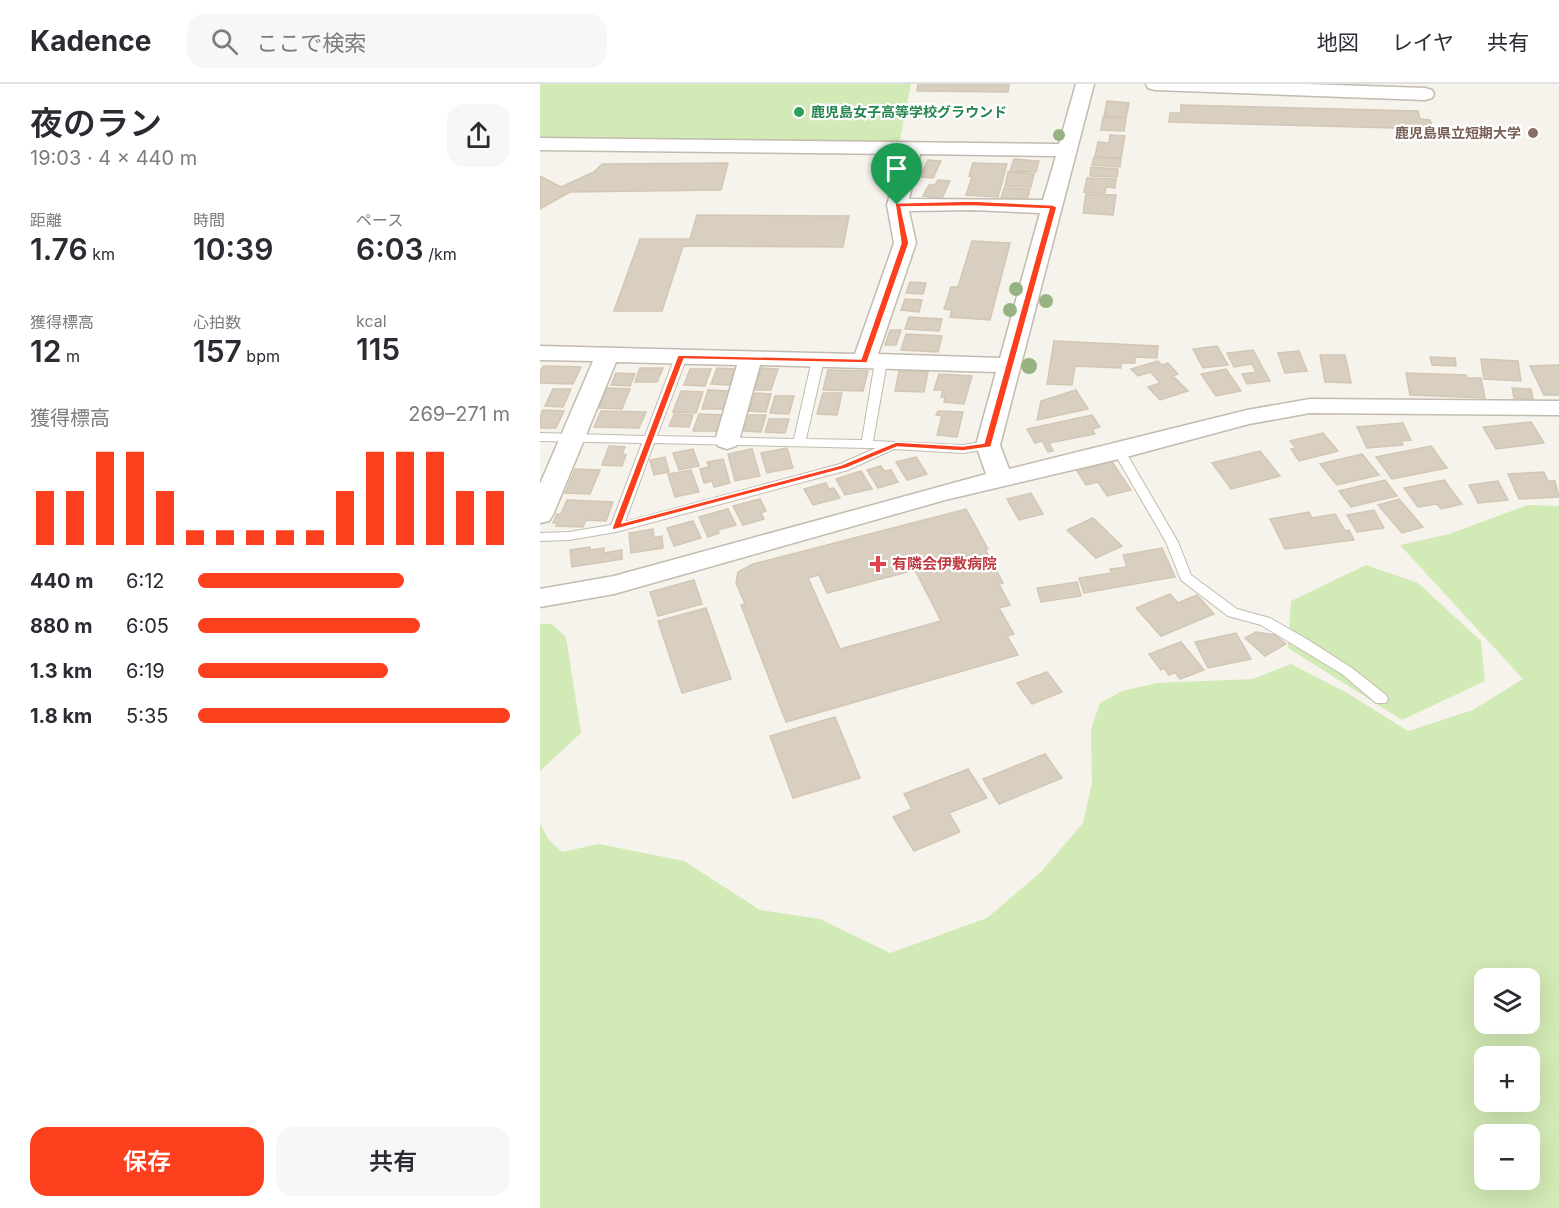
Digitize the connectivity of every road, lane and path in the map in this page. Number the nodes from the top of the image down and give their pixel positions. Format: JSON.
{"nodes":[{"id":1,"x":1085,"y":84,"type":"edge"},
{"id":2,"x":1155,"y":84,"type":"edge"},
{"id":3,"x":1425,"y":94,"type":"dead end"},
{"id":4,"x":540,"y":144,"type":"edge"},
{"id":5,"x":912,"y":149,"type":"junction"},
{"id":6,"x":1068,"y":150,"type":"junction"},
{"id":7,"x":897,"y":205,"type":"junction"},
{"id":8,"x":1053,"y":207,"type":"junction"},
{"id":9,"x":540,"y":353,"type":"edge"},
{"id":10,"x":608,"y":355,"type":"junction"},
{"id":11,"x":681,"y":357,"type":"junction"},
{"id":12,"x":750,"y":359,"type":"junction"},
{"id":13,"x":818,"y":360,"type":"junction"},
{"id":14,"x":873,"y":362,"type":"junction"},
{"id":15,"x":1011,"y":365,"type":"junction"},
{"id":16,"x":1559,"y":408,"type":"edge"},
{"id":17,"x":540,"y":437,"type":"edge"},
{"id":18,"x":573,"y":438,"type":"junction"},
{"id":19,"x":650,"y":439,"type":"junction"},
{"id":20,"x":727,"y":441,"type":"junction"},
{"id":21,"x":799,"y":442,"type":"junction"},
{"id":22,"x":867,"y":444,"type":"junction"},
{"id":23,"x":896,"y":444,"type":"junction"},
{"id":24,"x":988,"y":446,"type":"junction"},
{"id":25,"x":1119,"y":452,"type":"junction"},
{"id":26,"x":1000,"y":478,"type":"junction"},
{"id":27,"x":540,"y":515,"type":"edge"},
{"id":28,"x":616,"y":528,"type":"junction"},
{"id":29,"x":540,"y":537,"type":"edge"},
{"id":30,"x":540,"y":598,"type":"edge"},
{"id":31,"x":1382,"y":699,"type":"dead end"}],
"edges":[{"from":1,"to":6,"type":"street"},
{"from":2,"to":3,"type":"street"},
{"from":4,"to":5,"type":"street"},
{"from":5,"to":6,"type":"street"},
{"from":5,"to":7,"type":"street"},
{"from":6,"to":8,"type":"street"},
{"from":7,"to":8,"type":"street"},
{"from":7,"to":14,"type":"street"},
{"from":8,"to":15,"type":"street"},
{"from":9,"to":10,"type":"street"},
{"from":10,"to":11,"type":"street"},
{"from":10,"to":18,"type":"street"},
{"from":11,"to":12,"type":"street"},
{"from":11,"to":19,"type":"lane"},
{"from":12,"to":13,"type":"street"},
{"from":12,"to":20,"type":"street"},
{"from":13,"to":14,"type":"street"},
{"from":13,"to":21,"type":"lane"},
{"from":14,"to":15,"type":"street"},
{"from":14,"to":22,"type":"lane"},
{"from":15,"to":24,"type":"street"},
{"from":16,"to":25,"type":"street"},
{"from":17,"to":18,"type":"lane"},
{"from":18,"to":19,"type":"lane"},
{"from":18,"to":27,"type":"street"},
{"from":19,"to":20,"type":"lane"},
{"from":19,"to":28,"type":"lane"},
{"from":20,"to":21,"type":"lane"},
{"from":21,"to":22,"type":"lane"},
{"from":22,"to":23,"type":"lane"},
{"from":23,"to":24,"type":"lane"},
{"from":23,"to":28,"type":"lane"},
{"from":24,"to":26,"type":"street"},
{"from":25,"to":26,"type":"street"},
{"from":25,"to":31,"type":"lane"},
{"from":26,"to":30,"type":"street"},
{"from":28,"to":29,"type":"lane"}]}
